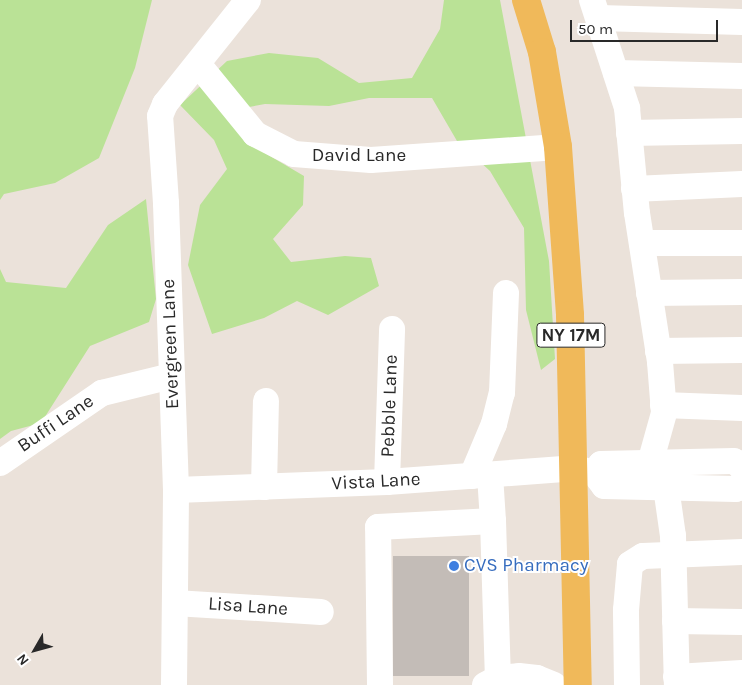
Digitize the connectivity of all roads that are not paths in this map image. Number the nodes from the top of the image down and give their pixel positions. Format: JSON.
{"nodes":[{"id":1,"x":248,"y":0,"type":"edge"},
{"id":2,"x":526,"y":0,"type":"edge"},
{"id":3,"x":596,"y":9,"type":"edge"},
{"id":4,"x":742,"y":22,"type":"edge"},
{"id":5,"x":198,"y":64,"type":"junction"},
{"id":6,"x":616,"y":73,"type":"junction"},
{"id":7,"x":742,"y":76,"type":"edge"},
{"id":8,"x":742,"y":131,"type":"edge"},
{"id":9,"x":629,"y":133,"type":"junction"},
{"id":10,"x":558,"y":147,"type":"junction"},
{"id":11,"x":742,"y":184,"type":"edge"},
{"id":12,"x":634,"y":189,"type":"junction"},
{"id":13,"x":742,"y":242,"type":"edge"},
{"id":14,"x":642,"y":244,"type":"junction"},
{"id":15,"x":506,"y":292,"type":"dead end"},
{"id":16,"x":742,"y":292,"type":"edge"},
{"id":17,"x":649,"y":293,"type":"junction"},
{"id":18,"x":392,"y":329,"type":"dead end"},
{"id":19,"x":742,"y":350,"type":"edge"},
{"id":20,"x":658,"y":351,"type":"junction"},
{"id":21,"x":172,"y":376,"type":"junction"},
{"id":22,"x":266,"y":401,"type":"dead end"},
{"id":23,"x":742,"y":408,"type":"edge"},
{"id":24,"x":663,"y":409,"type":"junction"},
{"id":25,"x":0,"y":463,"type":"edge"},
{"id":26,"x":650,"y":463,"type":"junction"},
{"id":27,"x":742,"y":467,"type":"edge"},
{"id":28,"x":585,"y":470,"type":"junction"},
{"id":29,"x":481,"y":475,"type":"junction"},
{"id":30,"x":387,"y":482,"type":"junction"},
{"id":31,"x":742,"y":483,"type":"edge"},
{"id":32,"x":264,"y":487,"type":"junction"},
{"id":33,"x":666,"y":487,"type":"junction"},
{"id":34,"x":176,"y":490,"type":"junction"},
{"id":35,"x":493,"y":521,"type":"junction"},
{"id":36,"x":742,"y":552,"type":"edge"},
{"id":37,"x":673,"y":553,"type":"junction"},
{"id":38,"x":175,"y":603,"type":"junction"},
{"id":39,"x":321,"y":612,"type":"dead end"},
{"id":40,"x":675,"y":622,"type":"junction"},
{"id":41,"x":742,"y":622,"type":"edge"},
{"id":42,"x":742,"y":673,"type":"edge"},
{"id":43,"x":677,"y":681,"type":"edge"},
{"id":44,"x":492,"y":682,"type":"edge"},
{"id":45,"x":174,"y":685,"type":"edge"},
{"id":46,"x":380,"y":685,"type":"edge"},
{"id":47,"x":554,"y":685,"type":"edge"},
{"id":48,"x":578,"y":685,"type":"edge"},
{"id":49,"x":627,"y":685,"type":"edge"}],
"edges":[{"from":1,"to":5,"type":"street","name":"Evergreen Lane"},
{"from":2,"to":10,"type":"main road","number":"NY 17M"},
{"from":3,"to":4,"type":"street"},
{"from":3,"to":6,"type":"street"},
{"from":5,"to":10,"type":"street","name":"David Lane"},
{"from":5,"to":21,"type":"street","name":"Evergreen Lane"},
{"from":6,"to":7,"type":"street"},
{"from":6,"to":9,"type":"street"},
{"from":8,"to":9,"type":"street"},
{"from":9,"to":12,"type":"street"},
{"from":10,"to":28,"type":"main road","number":"NY 17M"},
{"from":11,"to":12,"type":"street"},
{"from":12,"to":14,"type":"street"},
{"from":13,"to":14,"type":"street"},
{"from":14,"to":17,"type":"street"},
{"from":15,"to":29,"type":"street"},
{"from":16,"to":17,"type":"street"},
{"from":17,"to":20,"type":"street"},
{"from":18,"to":30,"type":"street","name":"Pebble Lane"},
{"from":19,"to":20,"type":"street"},
{"from":20,"to":24,"type":"street"},
{"from":21,"to":25,"type":"street","name":"Buffi Lane"},
{"from":21,"to":34,"type":"street","name":"Evergreen Lane"},
{"from":22,"to":32,"type":"street"},
{"from":23,"to":24,"type":"street"},
{"from":24,"to":26,"type":"street"},
{"from":26,"to":27,"type":"street"},
{"from":26,"to":28,"type":"street"},
{"from":28,"to":29,"type":"street","name":"Vista Lane"},
{"from":28,"to":33,"type":"street"},
{"from":28,"to":48,"type":"main road","number":"NY 17M"},
{"from":29,"to":30,"type":"street","name":"Vista Lane"},
{"from":29,"to":35,"type":"street"},
{"from":30,"to":32,"type":"street","name":"Vista Lane"},
{"from":31,"to":33,"type":"street"},
{"from":32,"to":34,"type":"street","name":"Vista Lane"},
{"from":33,"to":37,"type":"street"},
{"from":34,"to":38,"type":"street","name":"Evergreen Lane"},
{"from":35,"to":44,"type":"street"},
{"from":35,"to":46,"type":"street"},
{"from":36,"to":37,"type":"street"},
{"from":37,"to":40,"type":"street"},
{"from":37,"to":49,"type":"street"},
{"from":38,"to":39,"type":"street","name":"Lisa Lane"},
{"from":38,"to":45,"type":"street","name":"Evergreen Lane"},
{"from":40,"to":41,"type":"street"},
{"from":40,"to":43,"type":"street"},
{"from":42,"to":43,"type":"street"},
{"from":44,"to":47,"type":"street"}]}
